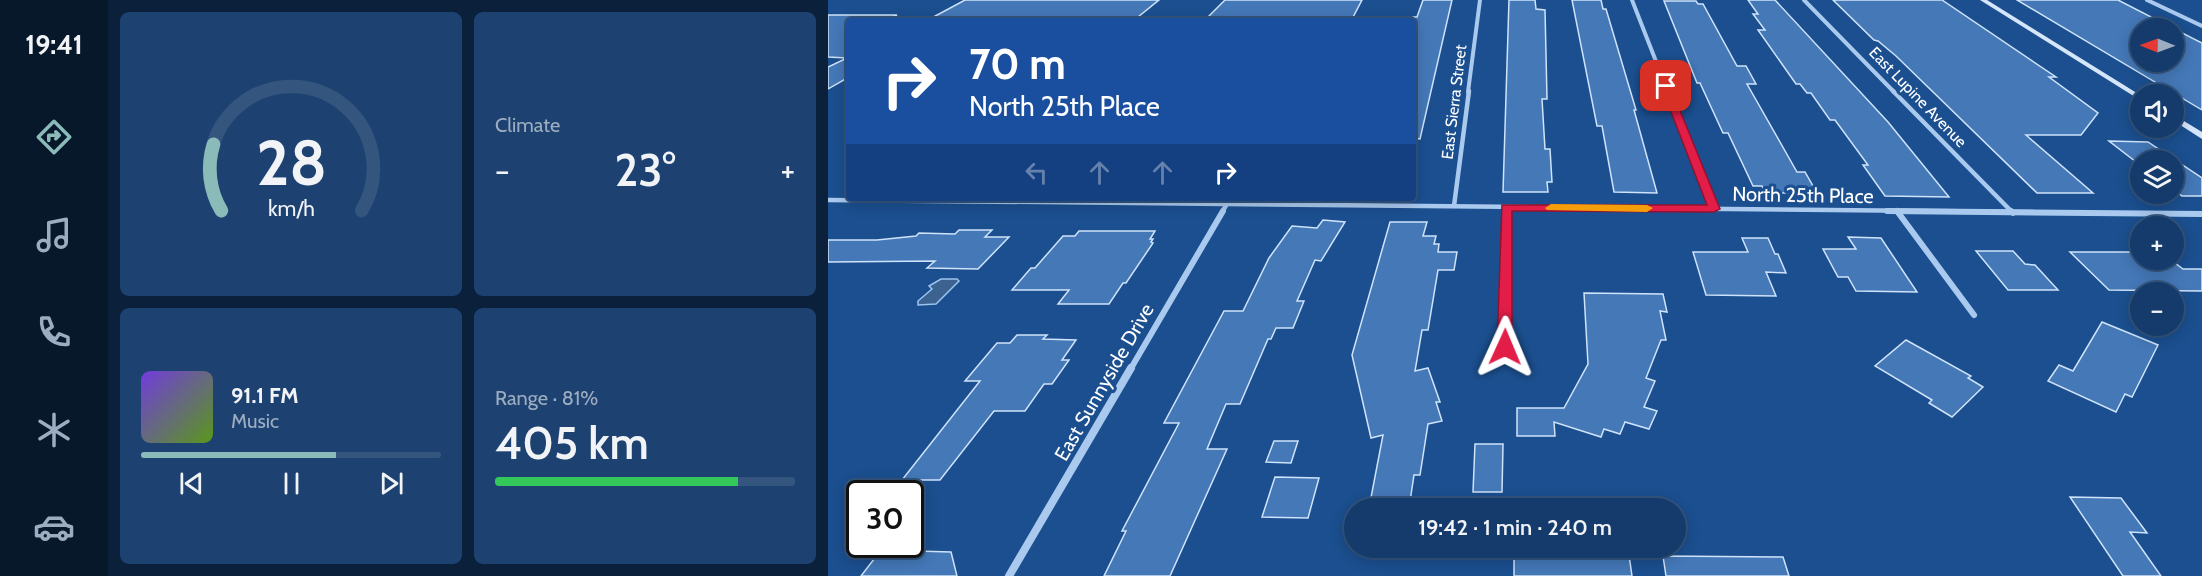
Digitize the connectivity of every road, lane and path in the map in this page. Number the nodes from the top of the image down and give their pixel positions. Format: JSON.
{"nodes":[{"id":1,"x":1480,"y":0,"type":"edge"},
{"id":2,"x":1632,"y":0,"type":"edge"},
{"id":3,"x":1804,"y":0,"type":"edge"},
{"id":4,"x":1983,"y":0,"type":"edge"},
{"id":5,"x":2147,"y":0,"type":"edge"},
{"id":6,"x":2202,"y":26,"type":"edge"},
{"id":7,"x":2130,"y":92,"type":"edge"},
{"id":8,"x":2184,"y":124,"type":"edge"},
{"id":9,"x":2202,"y":136,"type":"edge"},
{"id":10,"x":828,"y":200,"type":"edge"},
{"id":11,"x":846,"y":200,"type":"edge"},
{"id":12,"x":928,"y":201,"type":"edge"},
{"id":13,"x":1227,"y":204,"type":"junction"},
{"id":14,"x":1454,"y":206,"type":"junction"},
{"id":15,"x":1507,"y":207,"type":"junction"},
{"id":16,"x":1714,"y":209,"type":"junction"},
{"id":17,"x":1896,"y":211,"type":"junction"},
{"id":18,"x":2013,"y":213,"type":"junction"},
{"id":19,"x":2202,"y":214,"type":"edge"},
{"id":20,"x":1974,"y":315,"type":"dead end"},
{"id":21,"x":1505,"y":347,"type":"dead end"},
{"id":22,"x":1009,"y":576,"type":"edge"}],
"edges":[{"from":1,"to":14,"type":"street","name":"East Sierra Street"},
{"from":2,"to":16,"type":"street"},
{"from":3,"to":18,"type":"street","name":"East Lupine Avenue"},
{"from":4,"to":7,"type":"street"},
{"from":5,"to":6,"type":"street"},
{"from":8,"to":9,"type":"street"},
{"from":10,"to":11,"type":"street","name":"North 25th Place"},
{"from":12,"to":13,"type":"street","name":"North 25th Place"},
{"from":13,"to":14,"type":"street","name":"North 25th Place"},
{"from":13,"to":22,"type":"street","name":"East Sunnyside Drive"},
{"from":14,"to":15,"type":"street","name":"North 25th Place"},
{"from":15,"to":16,"type":"street","name":"North 25th Place"},
{"from":15,"to":21,"type":"street"},
{"from":16,"to":17,"type":"street","name":"North 25th Place"},
{"from":17,"to":18,"type":"street","name":"North 25th Place"},
{"from":17,"to":20,"type":"street"},
{"from":18,"to":19,"type":"street","name":"North 25th Place"}]}
